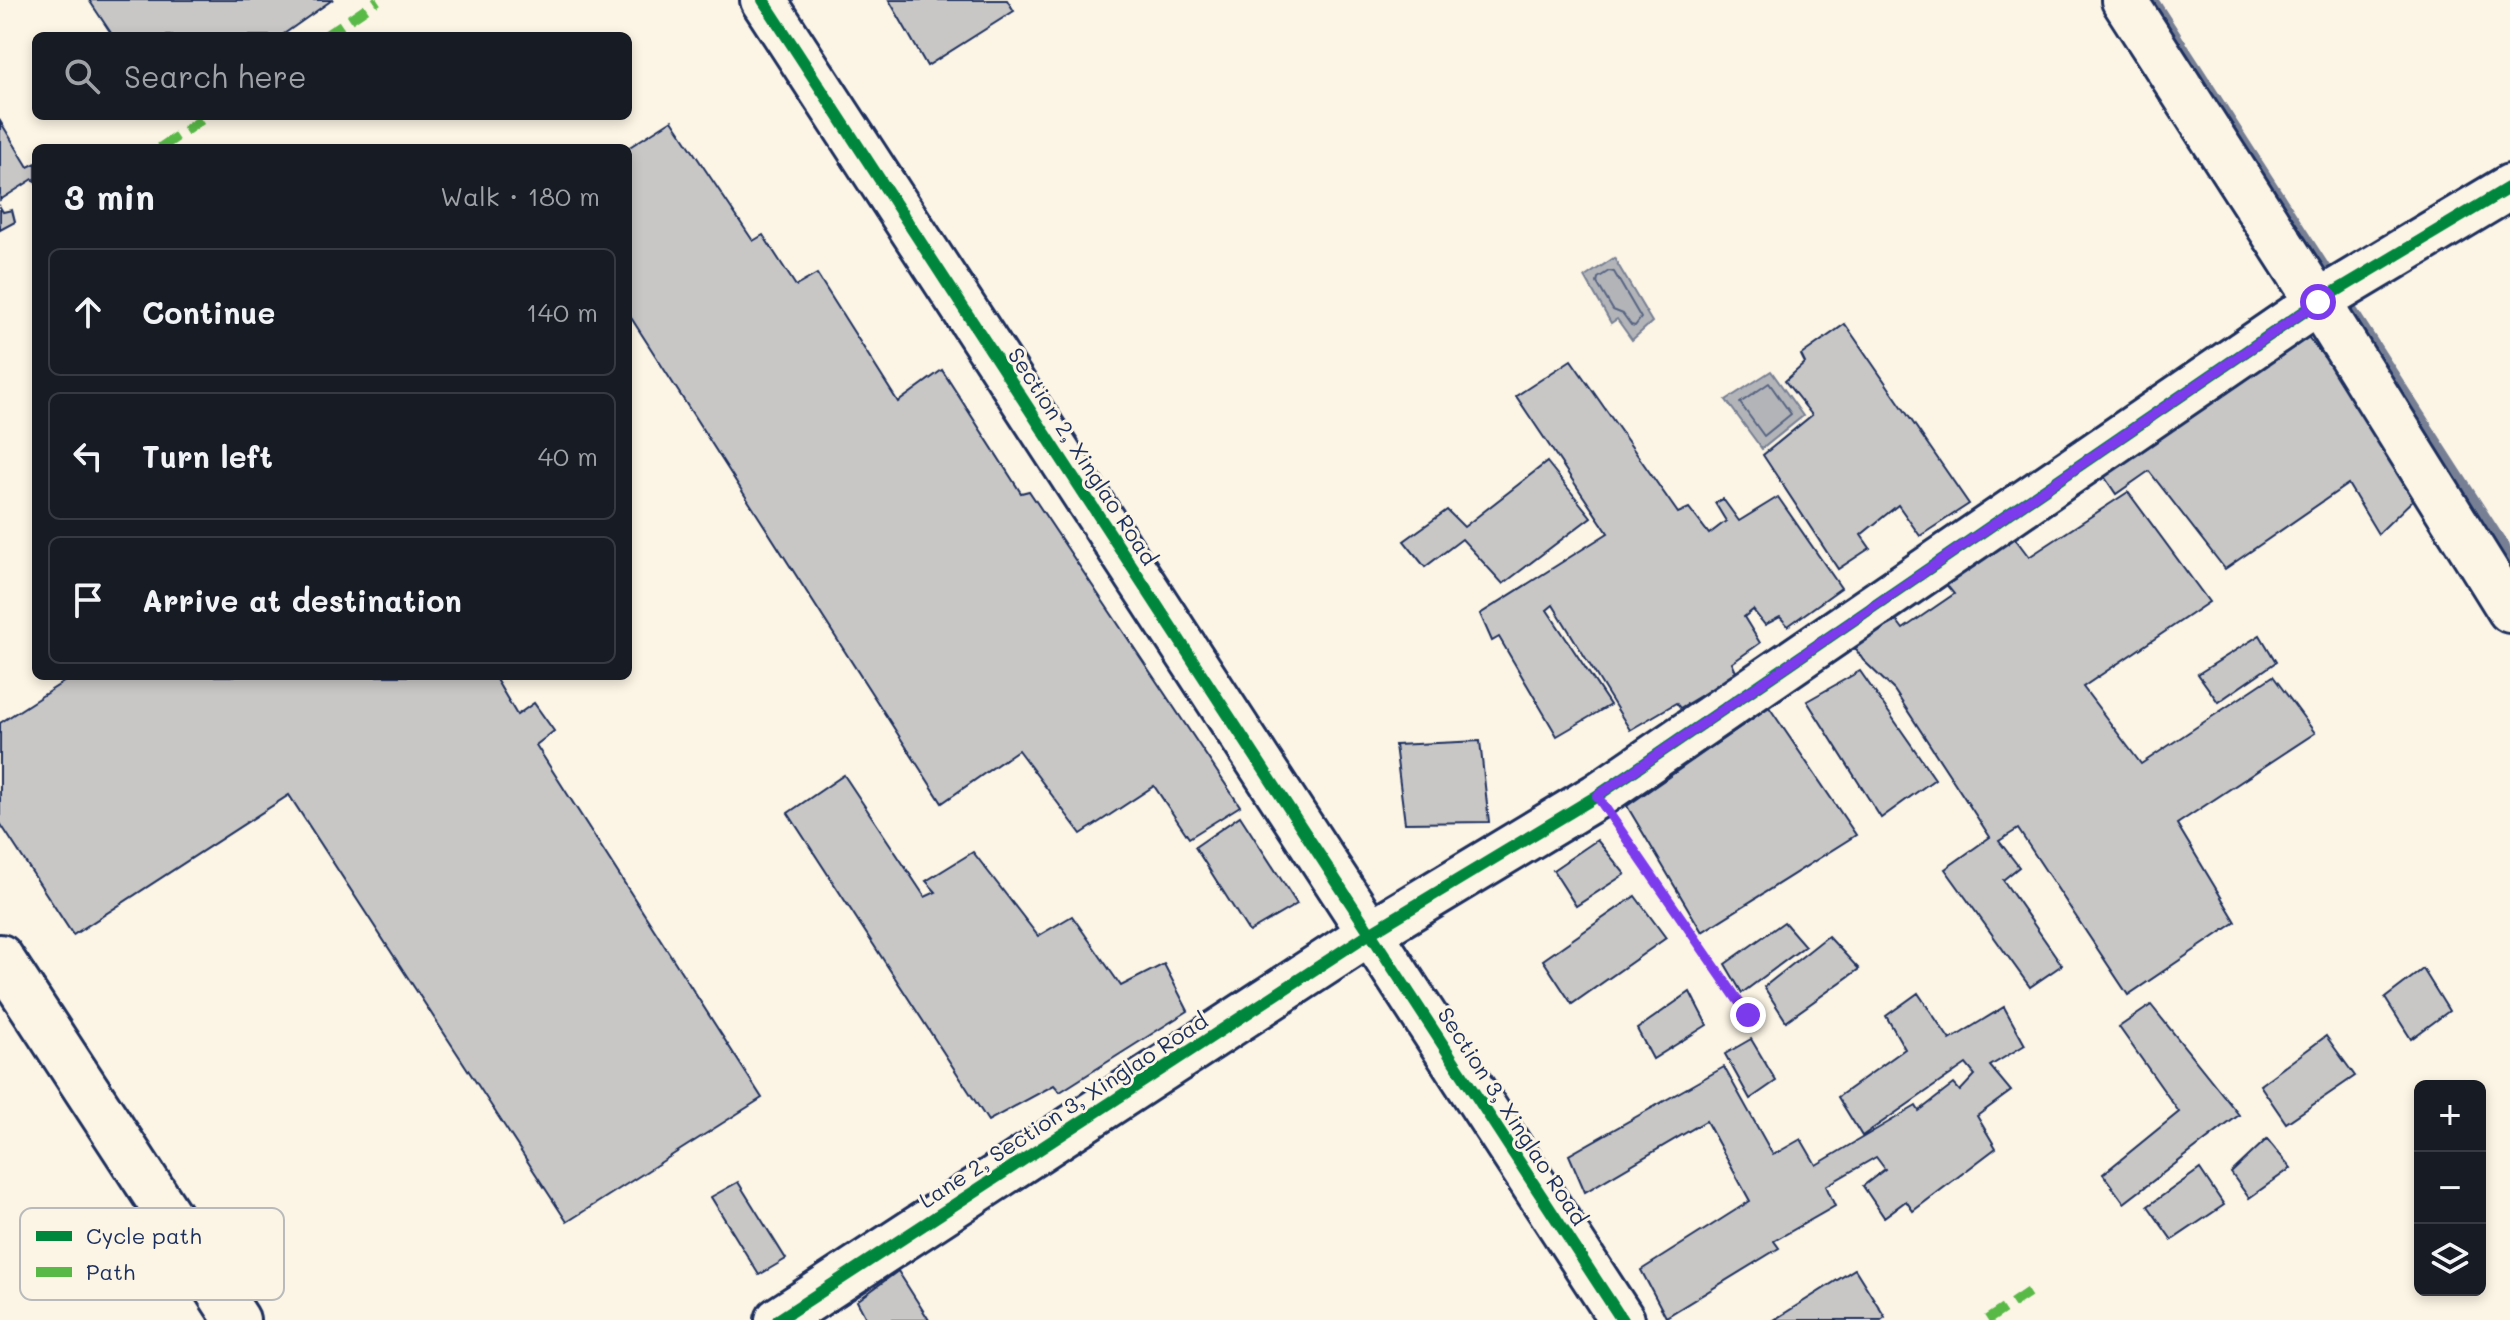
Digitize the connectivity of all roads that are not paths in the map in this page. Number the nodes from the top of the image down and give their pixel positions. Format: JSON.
{"nodes":[{"id":1,"x":763,"y":0,"type":"edge"},
{"id":2,"x":2124,"y":0,"type":"edge"},
{"id":3,"x":2510,"y":187,"type":"edge"},
{"id":4,"x":2318,"y":302,"type":"junction"},
{"id":5,"x":2510,"y":610,"type":"edge"},
{"id":6,"x":1370,"y":933,"type":"junction"},
{"id":7,"x":0,"y":957,"type":"edge"},
{"id":8,"x":164,"y":1208,"type":"edge"},
{"id":9,"x":224,"y":1300,"type":"edge"},
{"id":10,"x":237,"y":1320,"type":"edge"},
{"id":11,"x":778,"y":1320,"type":"edge"},
{"id":12,"x":1622,"y":1320,"type":"edge"}],
"edges":[{"from":1,"to":6,"type":"street","name":"Section 2, Xinglao Road"},
{"from":2,"to":4,"type":"street"},
{"from":3,"to":4,"type":"street","name":"Lane 2, Section 3, Xinglao Road"},
{"from":4,"to":5,"type":"street"},
{"from":4,"to":6,"type":"street","name":"Lane 2, Section 3, Xinglao Road"},
{"from":6,"to":11,"type":"street","name":"Lane 2, Section 3, Xinglao Road"},
{"from":6,"to":12,"type":"street","name":"Section 3, Xinglao Road"},
{"from":7,"to":8,"type":"street"},
{"from":9,"to":10,"type":"street"}]}
